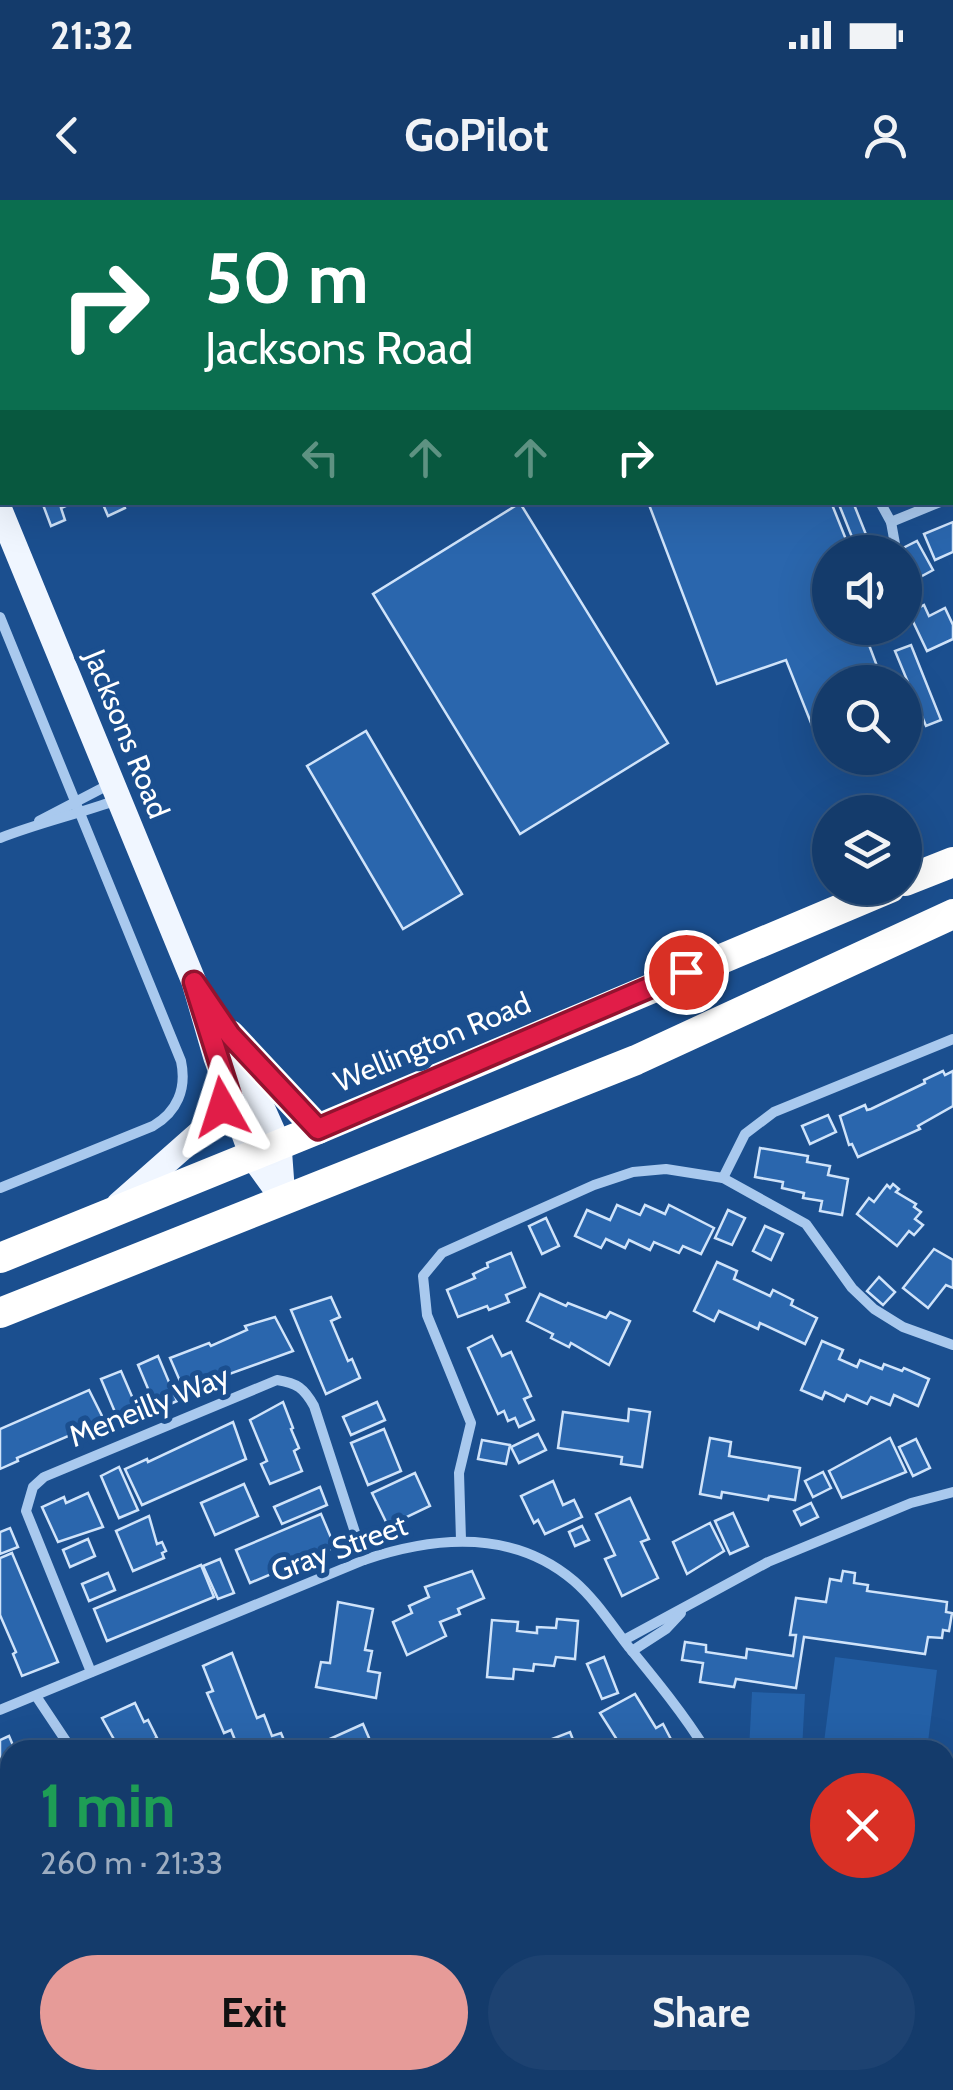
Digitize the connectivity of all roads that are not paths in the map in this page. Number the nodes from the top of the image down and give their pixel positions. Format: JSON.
{"nodes":[{"id":1,"x":882,"y":505,"type":"edge"},
{"id":2,"x":933,"y":505,"type":"edge"},
{"id":3,"x":0,"y":510,"type":"edge"},
{"id":4,"x":891,"y":522,"type":"junction"},
{"id":5,"x":893,"y":535,"type":"edge"},
{"id":6,"x":0,"y":617,"type":"edge"},
{"id":7,"x":115,"y":791,"type":"junction"},
{"id":8,"x":75,"y":800,"type":"junction"},
{"id":9,"x":80,"y":814,"type":"junction"},
{"id":10,"x":34,"y":824,"type":"junction"},
{"id":11,"x":0,"y":838,"type":"edge"},
{"id":12,"x":953,"y":862,"type":"edge"},
{"id":13,"x":922,"y":875,"type":"edge"},
{"id":14,"x":850,"y":905,"type":"edge"},
{"id":15,"x":953,"y":914,"type":"edge"},
{"id":16,"x":194,"y":982,"type":"junction"},
{"id":17,"x":230,"y":1035,"type":"junction"},
{"id":18,"x":953,"y":1039,"type":"edge"},
{"id":19,"x":230,"y":1096,"type":"junction"},
{"id":20,"x":318,"y":1129,"type":"junction"},
{"id":21,"x":265,"y":1151,"type":"junction"},
{"id":22,"x":723,"y":1178,"type":"junction"},
{"id":23,"x":0,"y":1188,"type":"edge"},
{"id":24,"x":283,"y":1199,"type":"junction"},
{"id":25,"x":104,"y":1216,"type":"junction"},
{"id":26,"x":0,"y":1258,"type":"edge"},
{"id":27,"x":0,"y":1313,"type":"edge"},
{"id":28,"x":953,"y":1345,"type":"edge"},
{"id":29,"x":953,"y":1492,"type":"edge"},
{"id":30,"x":461,"y":1540,"type":"junction"},
{"id":31,"x":364,"y":1560,"type":"junction"},
{"id":32,"x":686,"y":1609,"type":"junction"},
{"id":33,"x":624,"y":1640,"type":"junction"},
{"id":34,"x":632,"y":1651,"type":"junction"},
{"id":35,"x":91,"y":1672,"type":"junction"},
{"id":36,"x":36,"y":1696,"type":"junction"},
{"id":37,"x":0,"y":1710,"type":"edge"},
{"id":38,"x":65,"y":1740,"type":"edge"},
{"id":39,"x":699,"y":1740,"type":"edge"}],
"edges":[{"from":1,"to":4,"type":"street"},
{"from":2,"to":4,"type":"street"},
{"from":3,"to":7,"type":"main road","name":"Jacksons Road"},
{"from":4,"to":5,"type":"street"},
{"from":6,"to":8,"type":"street"},
{"from":7,"to":8,"type":"street"},
{"from":7,"to":9,"type":"street"},
{"from":7,"to":16,"type":"main road","name":"Jacksons Road"},
{"from":8,"to":9,"type":"street"},
{"from":8,"to":10,"type":"street"},
{"from":9,"to":10,"type":"street"},
{"from":9,"to":23,"type":"street"},
{"from":10,"to":11,"type":"street"},
{"from":12,"to":13,"type":"highway"},
{"from":14,"to":20,"type":"highway","name":"Wellington Road"},
{"from":15,"to":24,"type":"highway"},
{"from":16,"to":17,"type":"main road","name":"Jacksons Road"},
{"from":16,"to":19,"type":"main road","name":"Jacksons Road"},
{"from":17,"to":20,"type":"highway"},
{"from":17,"to":21,"type":"main road","name":"Jacksons Road"},
{"from":18,"to":22,"type":"street"},
{"from":19,"to":21,"type":"main road","name":"Jacksons Road"},
{"from":19,"to":25,"type":"main road"},
{"from":20,"to":21,"type":"highway","name":"Wellington Road"},
{"from":21,"to":24,"type":"main road","name":"Jacksons Road"},
{"from":21,"to":25,"type":"highway","name":"Wellington Road"},
{"from":22,"to":28,"type":"street"},
{"from":22,"to":30,"type":"street"},
{"from":24,"to":27,"type":"highway"},
{"from":25,"to":26,"type":"highway","name":"Wellington Road"},
{"from":29,"to":32,"type":"street"},
{"from":30,"to":31,"type":"street","name":"Gray Street"},
{"from":30,"to":33,"type":"street","name":"Gray Street"},
{"from":31,"to":35,"type":"street","name":"Gray Street"},
{"from":31,"to":35,"type":"street","name":"Meneilly Way"},
{"from":32,"to":33,"type":"street"},
{"from":32,"to":34,"type":"street"},
{"from":33,"to":34,"type":"street","name":"Gray Street"},
{"from":34,"to":39,"type":"street","name":"Gray Street"},
{"from":35,"to":36,"type":"street","name":"Gray Street"},
{"from":36,"to":37,"type":"street","name":"Gray Street"},
{"from":36,"to":38,"type":"street"}]}
